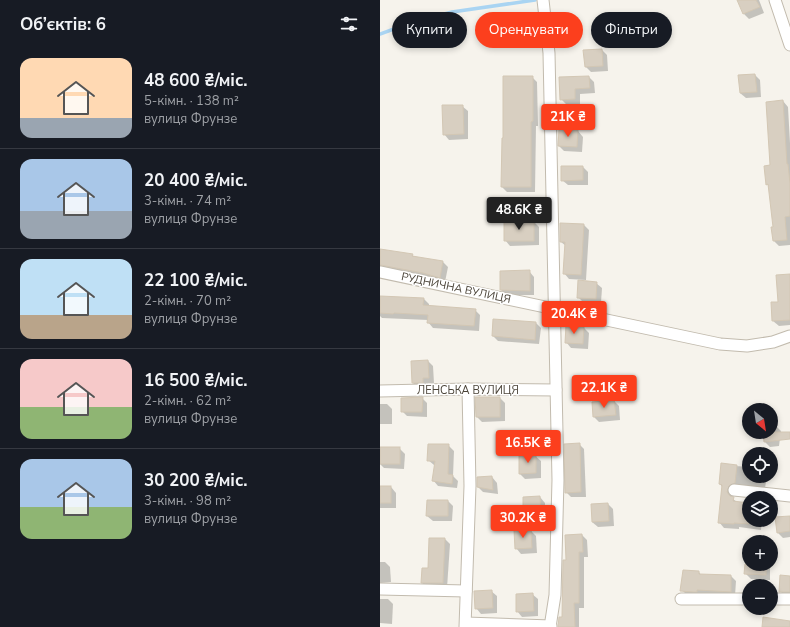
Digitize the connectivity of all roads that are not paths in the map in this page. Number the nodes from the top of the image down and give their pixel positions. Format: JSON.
{"nodes":[{"id":1,"x":543,"y":0,"type":"edge"},
{"id":2,"x":775,"y":0,"type":"edge"},
{"id":3,"x":790,"y":45,"type":"edge"},
{"id":4,"x":380,"y":272,"type":"edge"},
{"id":5,"x":554,"y":308,"type":"junction"},
{"id":6,"x":790,"y":336,"type":"edge"},
{"id":7,"x":468,"y":389,"type":"junction"},
{"id":8,"x":556,"y":390,"type":"junction"},
{"id":9,"x":380,"y":391,"type":"edge"},
{"id":10,"x":734,"y":490,"type":"dead end"},
{"id":11,"x":790,"y":496,"type":"edge"},
{"id":12,"x":380,"y":589,"type":"edge"},
{"id":13,"x":466,"y":591,"type":"junction"},
{"id":14,"x":790,"y":598,"type":"edge"},
{"id":15,"x":681,"y":599,"type":"dead end"},
{"id":16,"x":742,"y":599,"type":"edge"},
{"id":17,"x":778,"y":599,"type":"edge"},
{"id":18,"x":466,"y":625,"type":"edge"},
{"id":19,"x":550,"y":626,"type":"edge"}],
"edges":[{"from":1,"to":5,"type":"street"},
{"from":2,"to":3,"type":"street"},
{"from":4,"to":5,"type":"street","name":"РУДНИЧНА ВУЛИЦЯ"},
{"from":5,"to":6,"type":"street","name":"РУДНИЧНА ВУЛИЦЯ"},
{"from":5,"to":8,"type":"street"},
{"from":7,"to":8,"type":"street","name":"ЛЕНСЬКА ВУЛИЦЯ"},
{"from":7,"to":9,"type":"street","name":"ЛЕНСЬКА ВУЛИЦЯ"},
{"from":7,"to":13,"type":"street"},
{"from":8,"to":19,"type":"street"},
{"from":10,"to":11,"type":"street"},
{"from":12,"to":13,"type":"street"},
{"from":13,"to":18,"type":"street"},
{"from":14,"to":17,"type":"street"},
{"from":15,"to":16,"type":"street"},
{"from":18,"to":19,"type":"street"}]}
